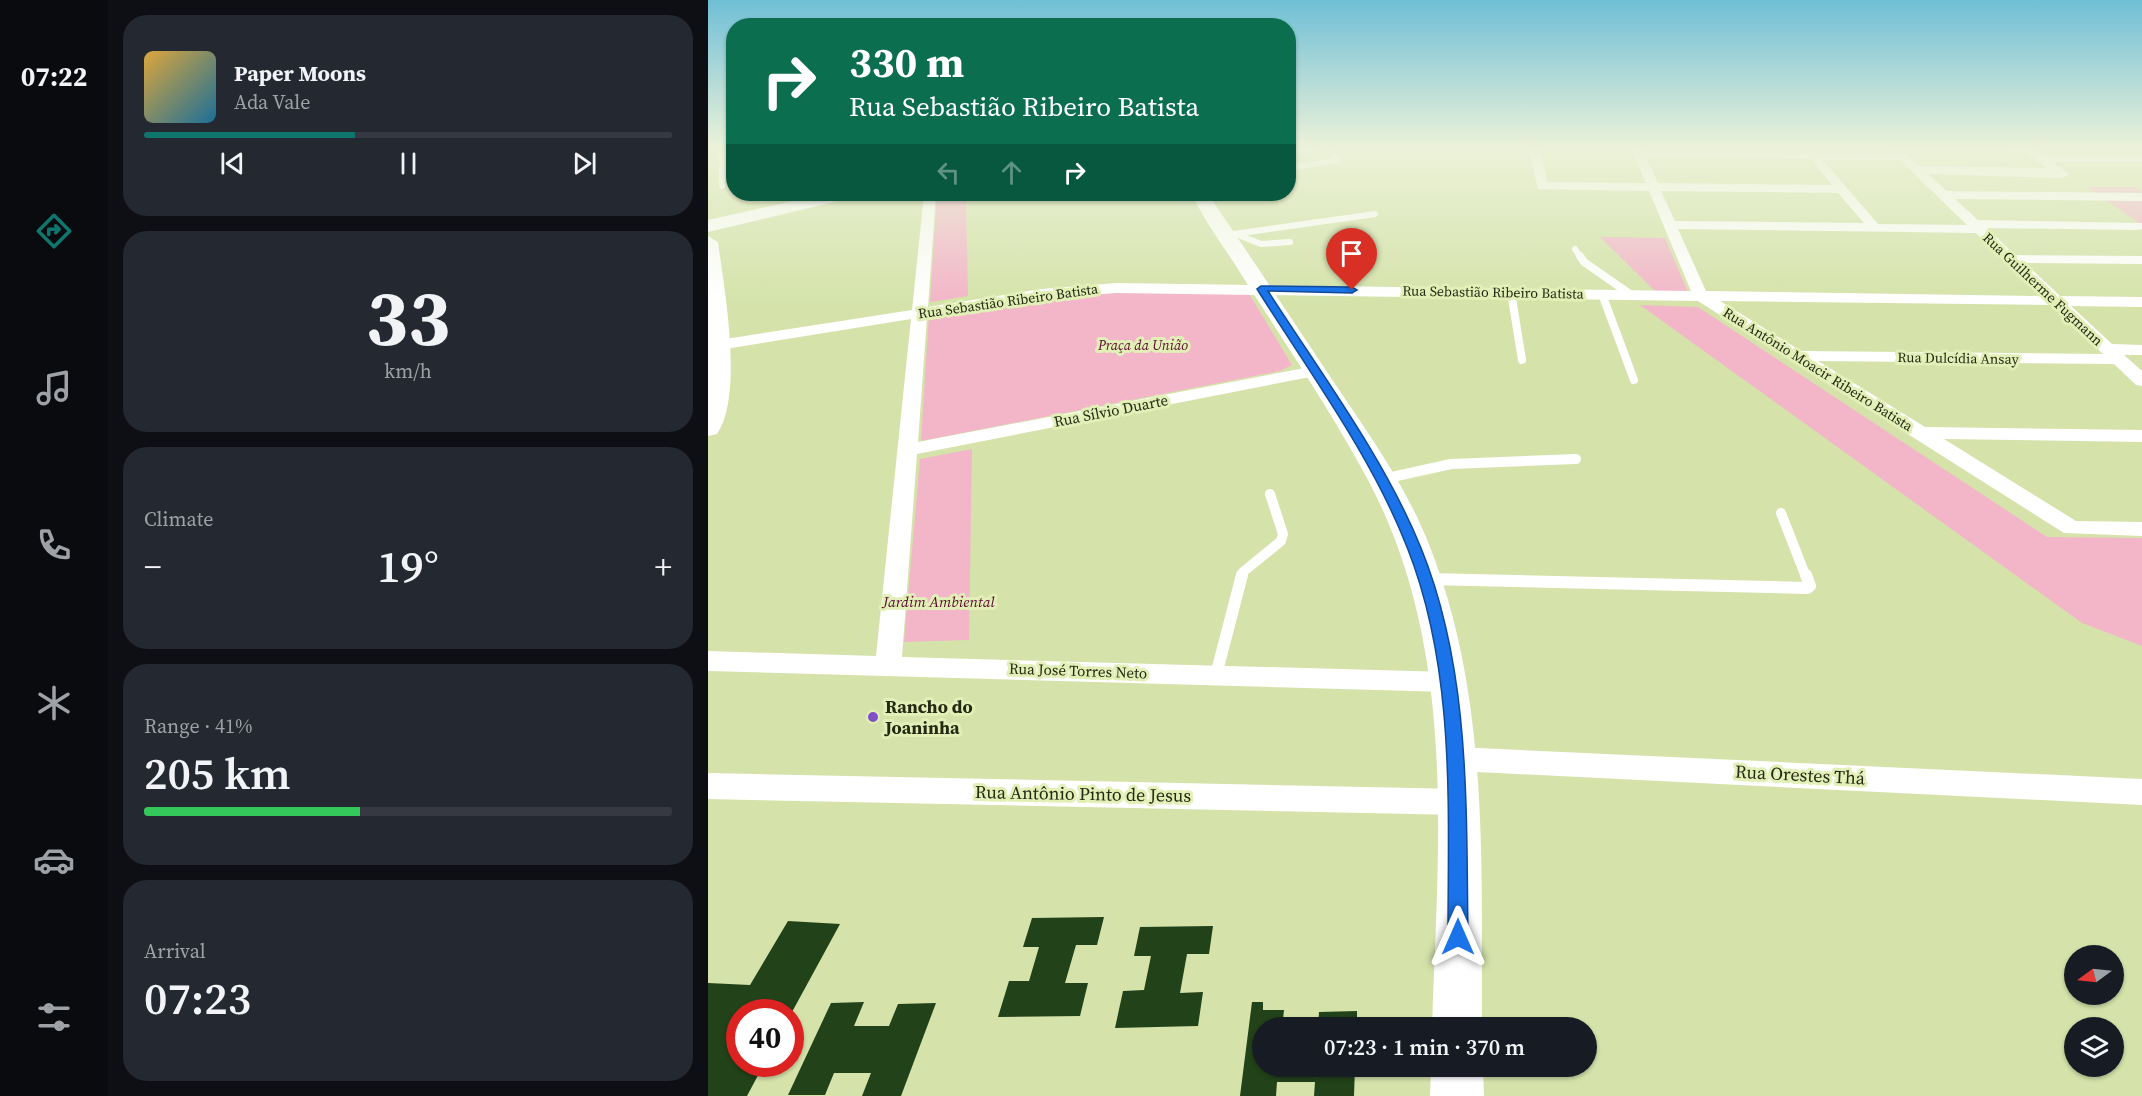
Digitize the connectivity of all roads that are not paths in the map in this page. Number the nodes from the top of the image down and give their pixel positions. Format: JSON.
{"nodes":[{"id":1,"x":1659,"y":198,"type":"edge"},
{"id":2,"x":1850,"y":198,"type":"edge"},
{"id":3,"x":1946,"y":198,"type":"edge"},
{"id":4,"x":2097,"y":198,"type":"edge"},
{"id":5,"x":815,"y":201,"type":"edge"},
{"id":6,"x":929,"y":201,"type":"edge"},
{"id":7,"x":1205,"y":201,"type":"edge"},
{"id":8,"x":1375,"y":214,"type":"dead end"},
{"id":9,"x":1670,"y":225,"type":"junction"},
{"id":10,"x":708,"y":226,"type":"edge"},
{"id":11,"x":1977,"y":227,"type":"junction"},
{"id":12,"x":1875,"y":228,"type":"junction"},
{"id":13,"x":2140,"y":228,"type":"edge"},
{"id":14,"x":1231,"y":234,"type":"junction"},
{"id":15,"x":708,"y":242,"type":"edge"},
{"id":16,"x":1290,"y":242,"type":"dead end"},
{"id":17,"x":1575,"y":249,"type":"dead end"},
{"id":18,"x":2011,"y":259,"type":"junction"},
{"id":19,"x":2142,"y":260,"type":"edge"},
{"id":20,"x":1261,"y":289,"type":"junction"},
{"id":21,"x":1511,"y":292,"type":"junction"},
{"id":22,"x":1602,"y":294,"type":"junction"},
{"id":23,"x":1630,"y":294,"type":"junction"},
{"id":24,"x":1700,"y":295,"type":"junction"},
{"id":25,"x":2056,"y":301,"type":"junction"},
{"id":26,"x":2142,"y":302,"type":"edge"},
{"id":27,"x":920,"y":313,"type":"junction"},
{"id":28,"x":2142,"y":350,"type":"edge"},
{"id":29,"x":715,"y":353,"type":"edge"},
{"id":30,"x":2113,"y":354,"type":"junction"},
{"id":31,"x":1797,"y":356,"type":"junction"},
{"id":32,"x":1522,"y":360,"type":"dead end"},
{"id":33,"x":1315,"y":372,"type":"junction"},
{"id":34,"x":1634,"y":380,"type":"dead end"},
{"id":35,"x":2141,"y":380,"type":"edge"},
{"id":36,"x":712,"y":395,"type":"edge"},
{"id":37,"x":708,"y":428,"type":"edge"},
{"id":38,"x":1921,"y":433,"type":"junction"},
{"id":39,"x":2142,"y":436,"type":"edge"},
{"id":40,"x":907,"y":450,"type":"junction"},
{"id":41,"x":1576,"y":459,"type":"dead end"},
{"id":42,"x":1382,"y":480,"type":"junction"},
{"id":43,"x":1270,"y":494,"type":"dead end"},
{"id":44,"x":1781,"y":513,"type":"dead end"},
{"id":45,"x":2142,"y":529,"type":"edge"},
{"id":46,"x":1425,"y":578,"type":"junction"},
{"id":47,"x":708,"y":661,"type":"edge"},
{"id":48,"x":888,"y":666,"type":"junction"},
{"id":49,"x":1216,"y":675,"type":"junction"},
{"id":50,"x":1448,"y":682,"type":"junction"},
{"id":51,"x":1457,"y":759,"type":"junction"},
{"id":52,"x":708,"y":786,"type":"edge"},
{"id":53,"x":2142,"y":792,"type":"edge"},
{"id":54,"x":1458,"y":802,"type":"junction"},
{"id":55,"x":1457,"y":1017,"type":"edge"},
{"id":56,"x":1457,"y":1077,"type":"edge"},
{"id":57,"x":1457,"y":1096,"type":"edge"}],
"edges":[{"from":1,"to":9,"type":"street"},
{"from":2,"to":12,"type":"street"},
{"from":3,"to":11,"type":"street","name":"Rua Guilherme Fugmann"},
{"from":4,"to":13,"type":"street"},
{"from":5,"to":10,"type":"street"},
{"from":6,"to":27,"type":"street"},
{"from":7,"to":14,"type":"street"},
{"from":8,"to":14,"type":"lane"},
{"from":9,"to":12,"type":"street"},
{"from":9,"to":24,"type":"street"},
{"from":11,"to":12,"type":"street"},
{"from":11,"to":13,"type":"street"},
{"from":11,"to":18,"type":"street","name":"Rua Guilherme Fugmann"},
{"from":14,"to":16,"type":"lane"},
{"from":14,"to":20,"type":"street"},
{"from":15,"to":29,"type":"street"},
{"from":17,"to":23,"type":"lane"},
{"from":18,"to":19,"type":"street"},
{"from":18,"to":25,"type":"street","name":"Rua Guilherme Fugmann"},
{"from":20,"to":21,"type":"street","name":"Rua Sebastião Ribeiro Batista"},
{"from":20,"to":27,"type":"street","name":"Rua Sebastião Ribeiro Batista"},
{"from":20,"to":33,"type":"street"},
{"from":21,"to":22,"type":"street","name":"Rua Sebastião Ribeiro Batista"},
{"from":21,"to":32,"type":"lane"},
{"from":22,"to":23,"type":"street","name":"Rua Sebastião Ribeiro Batista"},
{"from":22,"to":34,"type":"lane"},
{"from":23,"to":24,"type":"street","name":"Rua Sebastião Ribeiro Batista"},
{"from":24,"to":25,"type":"street","name":"Rua Sebastião Ribeiro Batista"},
{"from":24,"to":31,"type":"street","name":"Rua Antônio Moacir Ribeiro Batista"},
{"from":25,"to":26,"type":"street","name":"Rua Sebastião Ribeiro Batista"},
{"from":25,"to":30,"type":"street","name":"Rua Guilherme Fugmann"},
{"from":27,"to":29,"type":"street","name":"Rua Sebastião Ribeiro Batista"},
{"from":27,"to":40,"type":"street"},
{"from":28,"to":30,"type":"street","name":"Rua Dulcídia Ansay"},
{"from":29,"to":36,"type":"street"},
{"from":30,"to":31,"type":"street","name":"Rua Dulcídia Ansay"},
{"from":30,"to":35,"type":"street","name":"Rua Guilherme Fugmann"},
{"from":31,"to":38,"type":"street","name":"Rua Antônio Moacir Ribeiro Batista"},
{"from":33,"to":40,"type":"street","name":"Rua Sílvio Duarte"},
{"from":33,"to":42,"type":"street"},
{"from":36,"to":37,"type":"street"},
{"from":38,"to":39,"type":"street"},
{"from":38,"to":45,"type":"street","name":"Rua Antônio Moacir Ribeiro Batista"},
{"from":40,"to":48,"type":"street"},
{"from":41,"to":42,"type":"lane"},
{"from":42,"to":46,"type":"street"},
{"from":43,"to":49,"type":"lane"},
{"from":44,"to":46,"type":"lane"},
{"from":46,"to":50,"type":"street"},
{"from":47,"to":48,"type":"street","name":"Rua José Torres Neto"},
{"from":48,"to":49,"type":"street","name":"Rua José Torres Neto"},
{"from":49,"to":50,"type":"street","name":"Rua José Torres Neto"},
{"from":50,"to":51,"type":"street"},
{"from":51,"to":53,"type":"street","name":"Rua Orestes Thá"},
{"from":51,"to":54,"type":"street"},
{"from":52,"to":54,"type":"street","name":"Rua Antônio Pinto de Jesus"},
{"from":54,"to":55,"type":"street"},
{"from":56,"to":57,"type":"street"}]}
